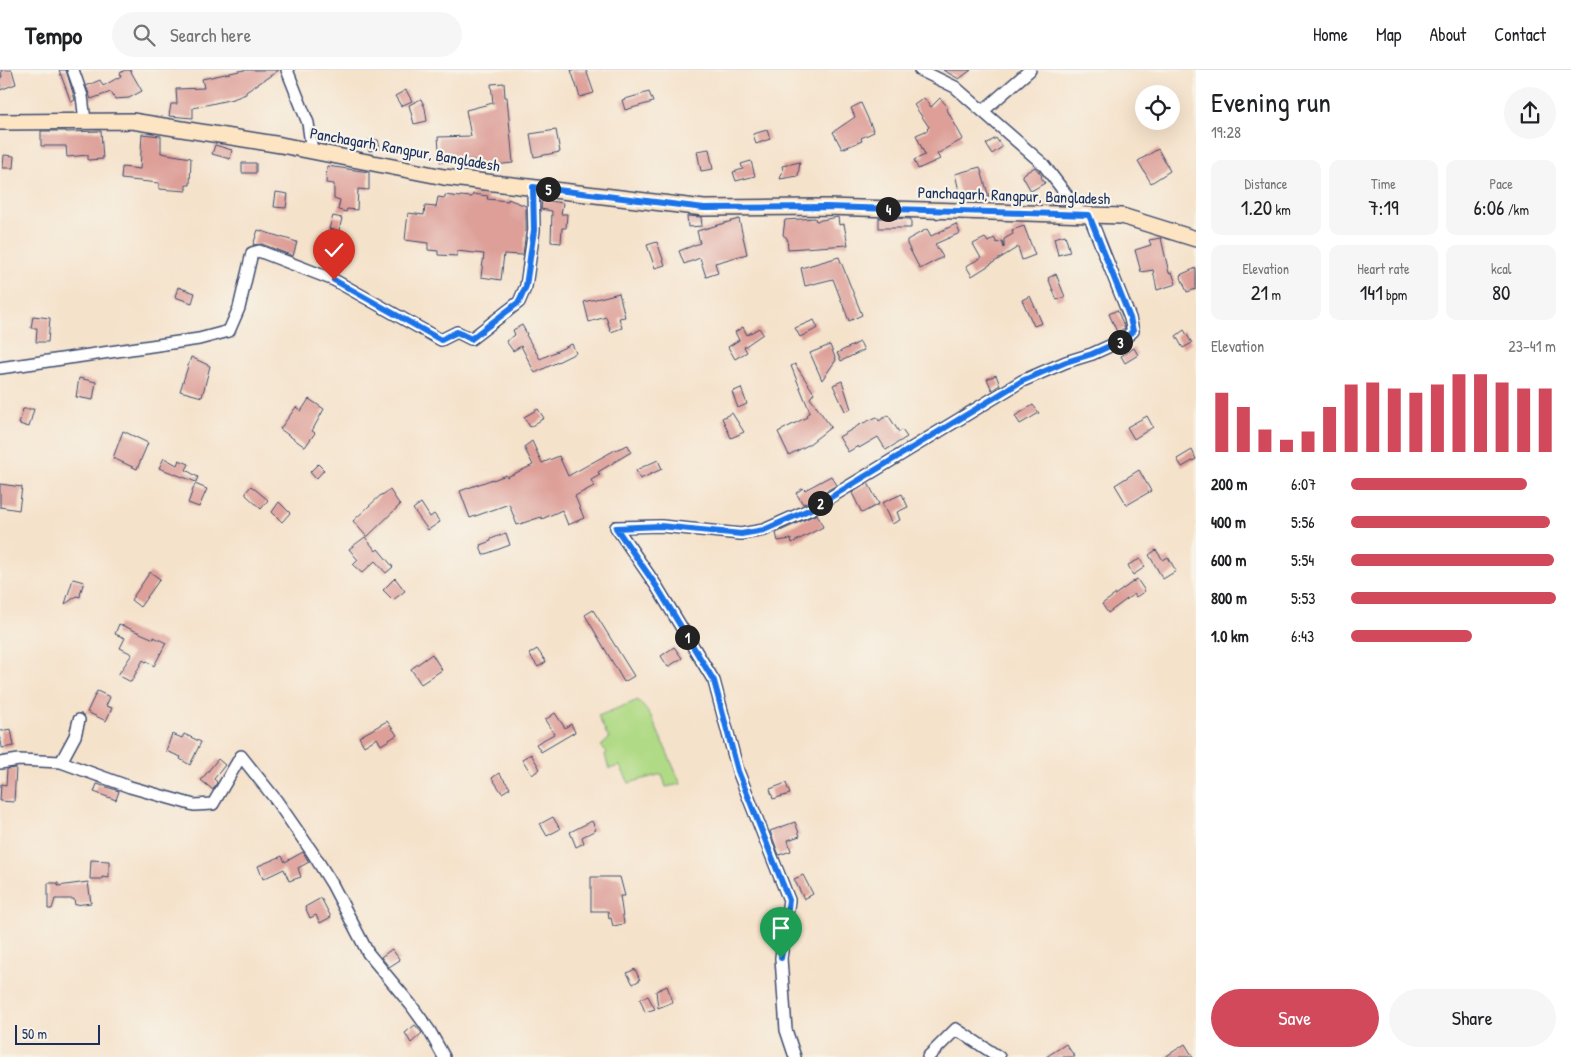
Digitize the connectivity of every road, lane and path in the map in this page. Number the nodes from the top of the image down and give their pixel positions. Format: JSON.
{"nodes":[{"id":1,"x":73,"y":70,"type":"edge"},
{"id":2,"x":287,"y":70,"type":"edge"},
{"id":3,"x":920,"y":70,"type":"edge"},
{"id":4,"x":1030,"y":70,"type":"edge"},
{"id":5,"x":983,"y":111,"type":"junction"},
{"id":6,"x":0,"y":122,"type":"edge"},
{"id":7,"x":85,"y":122,"type":"junction"},
{"id":8,"x":312,"y":151,"type":"junction"},
{"id":9,"x":533,"y":187,"type":"junction"},
{"id":10,"x":1085,"y":215,"type":"junction"},
{"id":11,"x":1196,"y":239,"type":"edge"},
{"id":12,"x":0,"y":368,"type":"edge"},
{"id":13,"x":79,"y":720,"type":"dead end"},
{"id":14,"x":61,"y":762,"type":"junction"},
{"id":15,"x":0,"y":763,"type":"edge"},
{"id":16,"x":444,"y":1057,"type":"edge"},
{"id":17,"x":794,"y":1057,"type":"edge"},
{"id":18,"x":928,"y":1057,"type":"edge"},
{"id":19,"x":999,"y":1057,"type":"edge"}],
"edges":[{"from":1,"to":7,"type":"street"},
{"from":2,"to":8,"type":"street"},
{"from":3,"to":5,"type":"street"},
{"from":4,"to":5,"type":"street"},
{"from":5,"to":10,"type":"street"},
{"from":6,"to":7,"type":"street","name":"Panchagarh, Rangpur, Bangladesh"},
{"from":7,"to":8,"type":"street","name":"Panchagarh, Rangpur, Bangladesh"},
{"from":8,"to":9,"type":"street","name":"Panchagarh, Rangpur, Bangladesh"},
{"from":9,"to":10,"type":"street","name":"Panchagarh, Rangpur, Bangladesh"},
{"from":9,"to":12,"type":"street"},
{"from":10,"to":11,"type":"street","name":"Panchagarh, Rangpur, Bangladesh"},
{"from":10,"to":17,"type":"street"},
{"from":13,"to":14,"type":"street"},
{"from":14,"to":15,"type":"street"},
{"from":14,"to":16,"type":"street"},
{"from":18,"to":19,"type":"street"}]}
